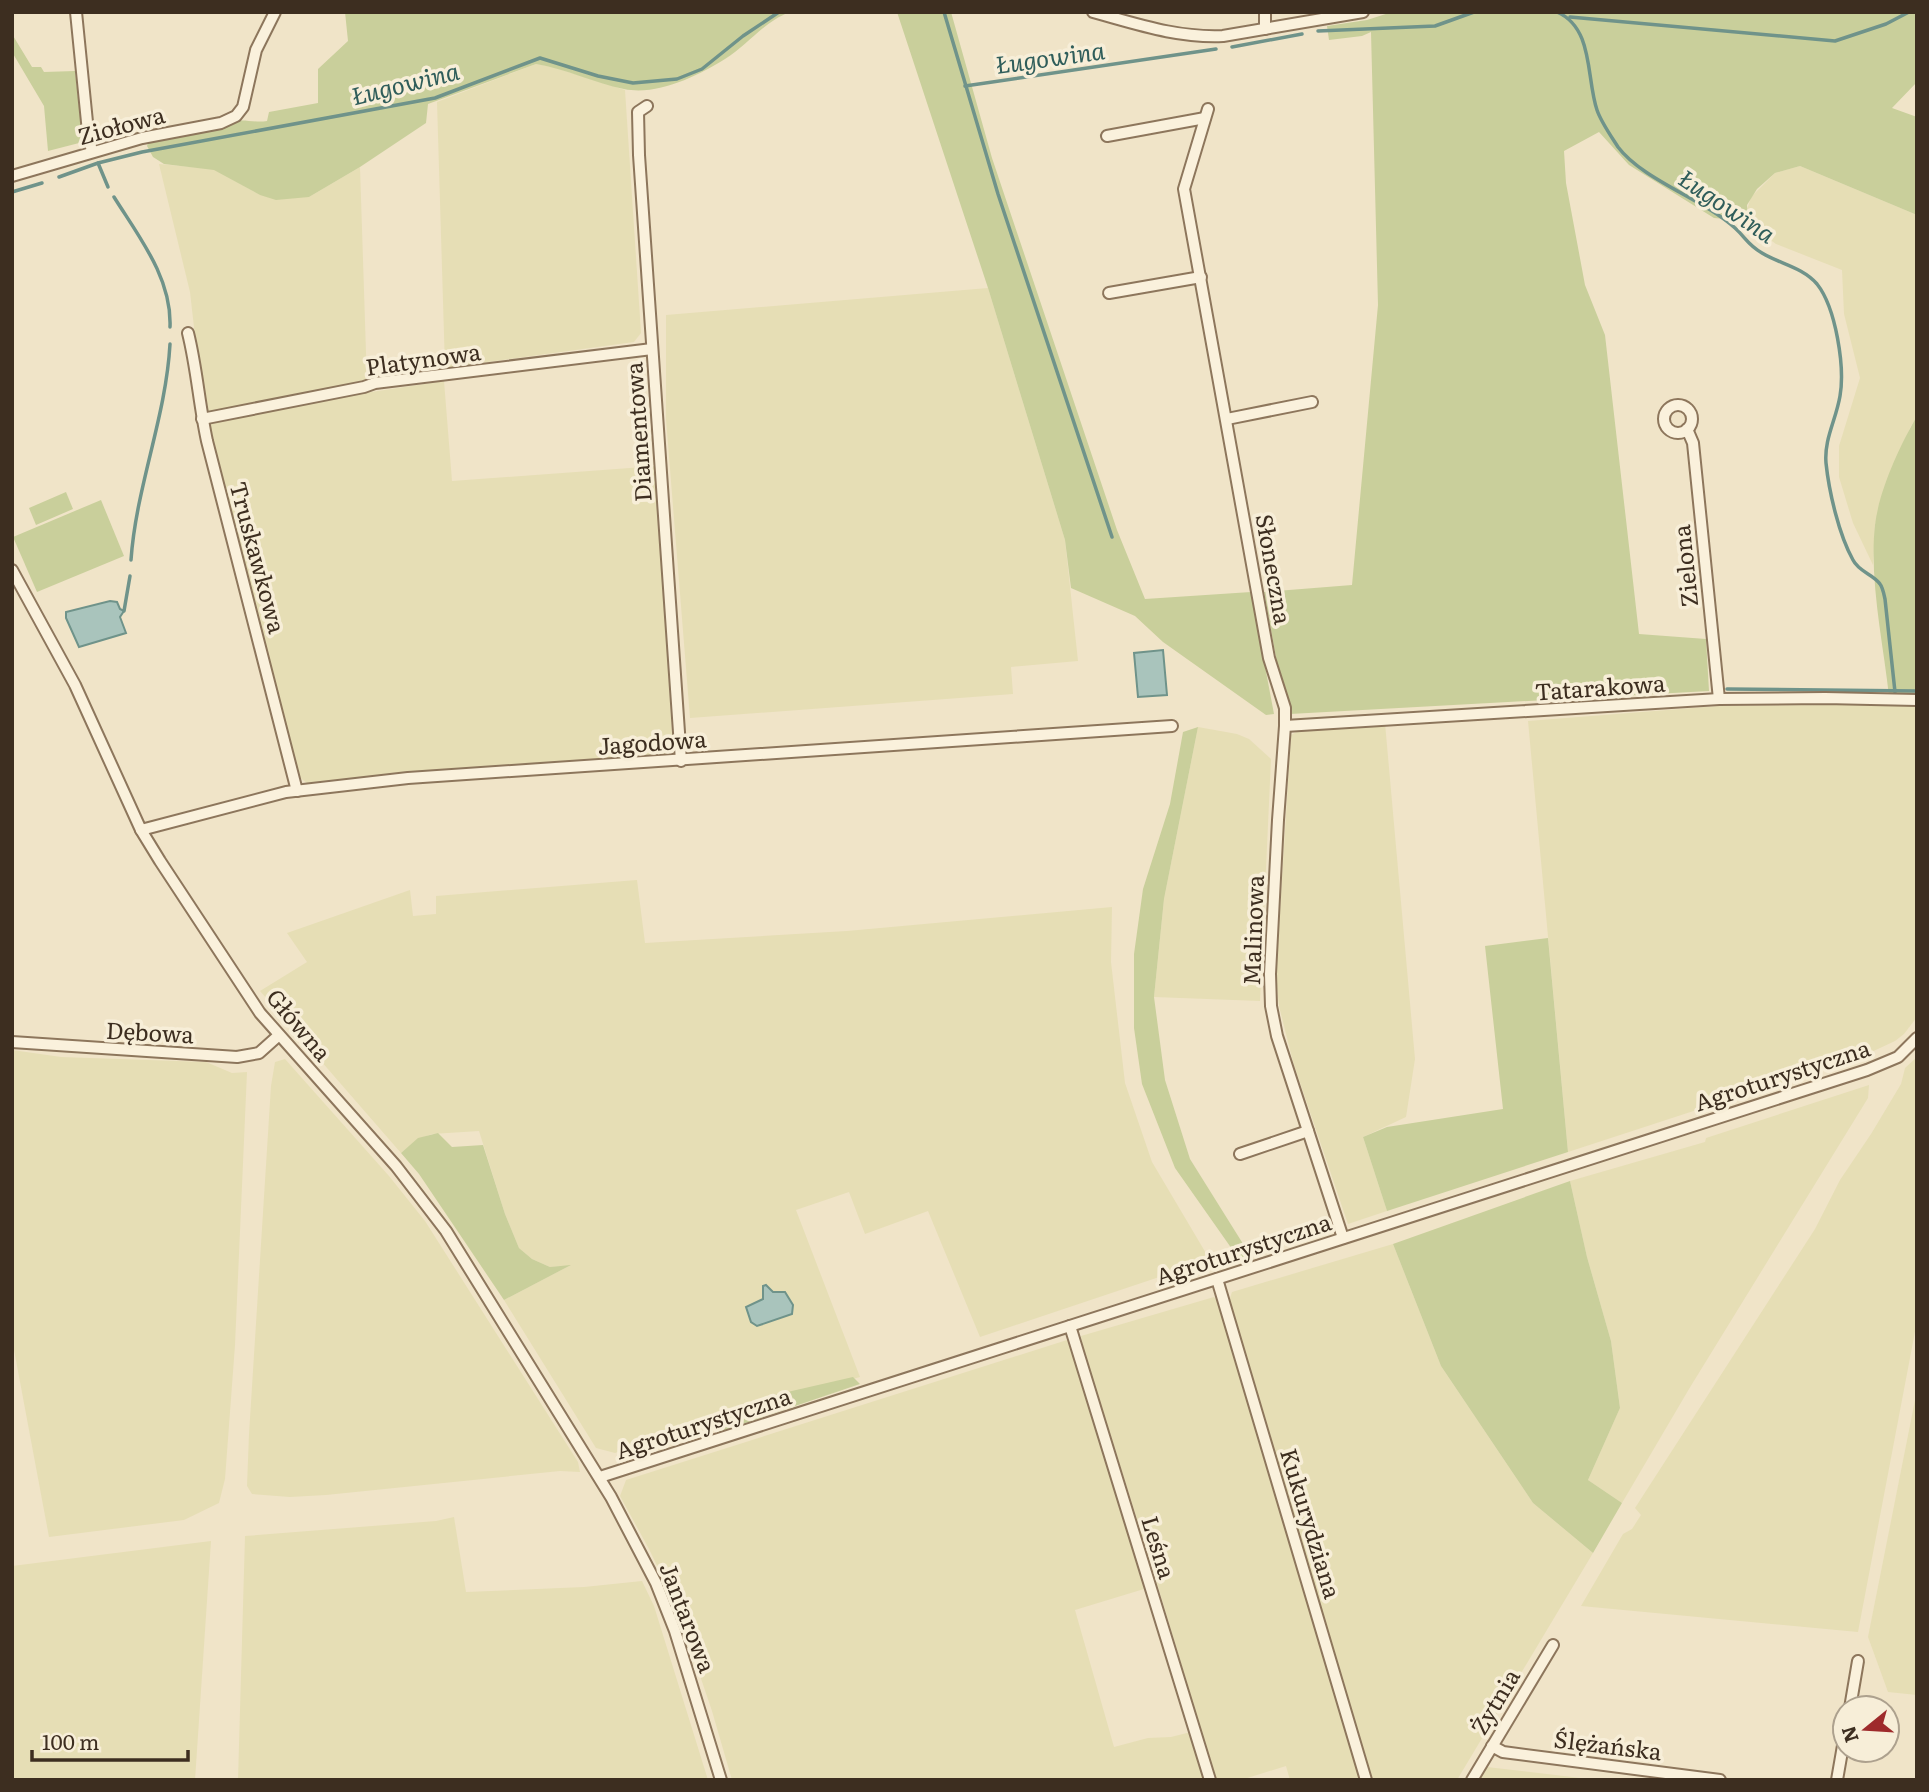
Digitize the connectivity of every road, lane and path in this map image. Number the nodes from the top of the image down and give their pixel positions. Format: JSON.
{"nodes":[{"id":1,"x":85,"y":12,"type":"edge"},
{"id":2,"x":275,"y":12,"type":"edge"},
{"id":3,"x":1093,"y":12,"type":"edge"},
{"id":4,"x":1265,"y":12,"type":"edge"},
{"id":5,"x":1363,"y":12,"type":"edge"},
{"id":6,"x":76,"y":13,"type":"edge"},
{"id":7,"x":1125,"y":17,"type":"edge"},
{"id":8,"x":1265,"y":29,"type":"junction"},
{"id":9,"x":647,"y":106,"type":"dead end"},
{"id":10,"x":1107,"y":136,"type":"dead end"},
{"id":11,"x":92,"y":152,"type":"junction"},
{"id":12,"x":12,"y":176,"type":"edge"},
{"id":13,"x":1201,"y":277,"type":"junction"},
{"id":14,"x":1109,"y":293,"type":"dead end"},
{"id":15,"x":188,"y":333,"type":"dead end"},
{"id":16,"x":652,"y":349,"type":"junction"},
{"id":17,"x":1312,"y":402,"type":"dead end"},
{"id":18,"x":202,"y":419,"type":"junction"},
{"id":19,"x":1227,"y":419,"type":"junction"},
{"id":20,"x":1687,"y":429,"type":"dead end"},
{"id":21,"x":13,"y":571,"type":"edge"},
{"id":22,"x":1719,"y":699,"type":"junction"},
{"id":23,"x":1917,"y":700,"type":"edge"},
{"id":24,"x":1172,"y":726,"type":"dead end"},
{"id":25,"x":1285,"y":726,"type":"junction"},
{"id":26,"x":681,"y":761,"type":"junction"},
{"id":27,"x":297,"y":791,"type":"junction"},
{"id":28,"x":141,"y":830,"type":"junction"},
{"id":29,"x":278,"y":1036,"type":"junction"},
{"id":30,"x":1917,"y":1038,"type":"edge"},
{"id":31,"x":12,"y":1042,"type":"edge"},
{"id":32,"x":1308,"y":1131,"type":"junction"},
{"id":33,"x":1240,"y":1154,"type":"dead end"},
{"id":34,"x":1343,"y":1238,"type":"junction"},
{"id":35,"x":1217,"y":1279,"type":"junction"},
{"id":36,"x":1070,"y":1326,"type":"junction"},
{"id":37,"x":600,"y":1477,"type":"junction"},
{"id":38,"x":1553,"y":1645,"type":"dead end"},
{"id":39,"x":1858,"y":1661,"type":"dead end"},
{"id":40,"x":1852,"y":1694,"type":"edge"},
{"id":41,"x":1492,"y":1746,"type":"junction"},
{"id":42,"x":721,"y":1780,"type":"edge"},
{"id":43,"x":1210,"y":1780,"type":"edge"},
{"id":44,"x":1366,"y":1780,"type":"edge"},
{"id":45,"x":1472,"y":1780,"type":"edge"},
{"id":46,"x":1720,"y":1780,"type":"edge"}],
"edges":[{"from":1,"to":6,"type":"street"},
{"from":2,"to":11,"type":"street","name":"Ziołowa"},
{"from":3,"to":7,"type":"street"},
{"from":4,"to":8,"type":"street"},
{"from":5,"to":8,"type":"street"},
{"from":6,"to":11,"type":"street"},
{"from":7,"to":8,"type":"street"},
{"from":9,"to":16,"type":"street","name":"Diamentowa"},
{"from":10,"to":13,"type":"street","name":"Słoneczna"},
{"from":11,"to":12,"type":"street","name":"Ziołowa"},
{"from":13,"to":14,"type":"street"},
{"from":13,"to":19,"type":"street","name":"Słoneczna"},
{"from":15,"to":18,"type":"street","name":"Truskawkowa"},
{"from":16,"to":18,"type":"street","name":"Platynowa"},
{"from":16,"to":26,"type":"street","name":"Diamentowa"},
{"from":17,"to":19,"type":"street"},
{"from":18,"to":27,"type":"street","name":"Truskawkowa"},
{"from":19,"to":25,"type":"street","name":"Słoneczna"},
{"from":20,"to":22,"type":"street","name":"Zielona"},
{"from":21,"to":28,"type":"street","name":"Główna"},
{"from":22,"to":23,"type":"street","name":"Tatarakowa"},
{"from":22,"to":25,"type":"street","name":"Tatarakowa"},
{"from":24,"to":26,"type":"street","name":"Jagodowa"},
{"from":25,"to":32,"type":"street","name":"Malinowa"},
{"from":26,"to":27,"type":"street","name":"Jagodowa"},
{"from":27,"to":28,"type":"street","name":"Jagodowa"},
{"from":28,"to":29,"type":"street","name":"Główna"},
{"from":29,"to":31,"type":"street","name":"Dębowa"},
{"from":29,"to":37,"type":"street","name":"Główna"},
{"from":30,"to":34,"type":"street","name":"Agroturystyczna"},
{"from":32,"to":33,"type":"street"},
{"from":32,"to":34,"type":"street","name":"Malinowa"},
{"from":34,"to":35,"type":"street","name":"Agroturystyczna"},
{"from":35,"to":36,"type":"street","name":"Agroturystyczna"},
{"from":35,"to":44,"type":"street","name":"Kukurydziana"},
{"from":36,"to":37,"type":"street","name":"Agroturystyczna"},
{"from":36,"to":43,"type":"street","name":"Leśna"},
{"from":37,"to":42,"type":"street","name":"Jantarowa"},
{"from":38,"to":41,"type":"street","name":"Żytnia"},
{"from":39,"to":40,"type":"street"},
{"from":41,"to":45,"type":"street","name":"Żytnia"},
{"from":41,"to":46,"type":"street","name":"Ślężańska"}]}
